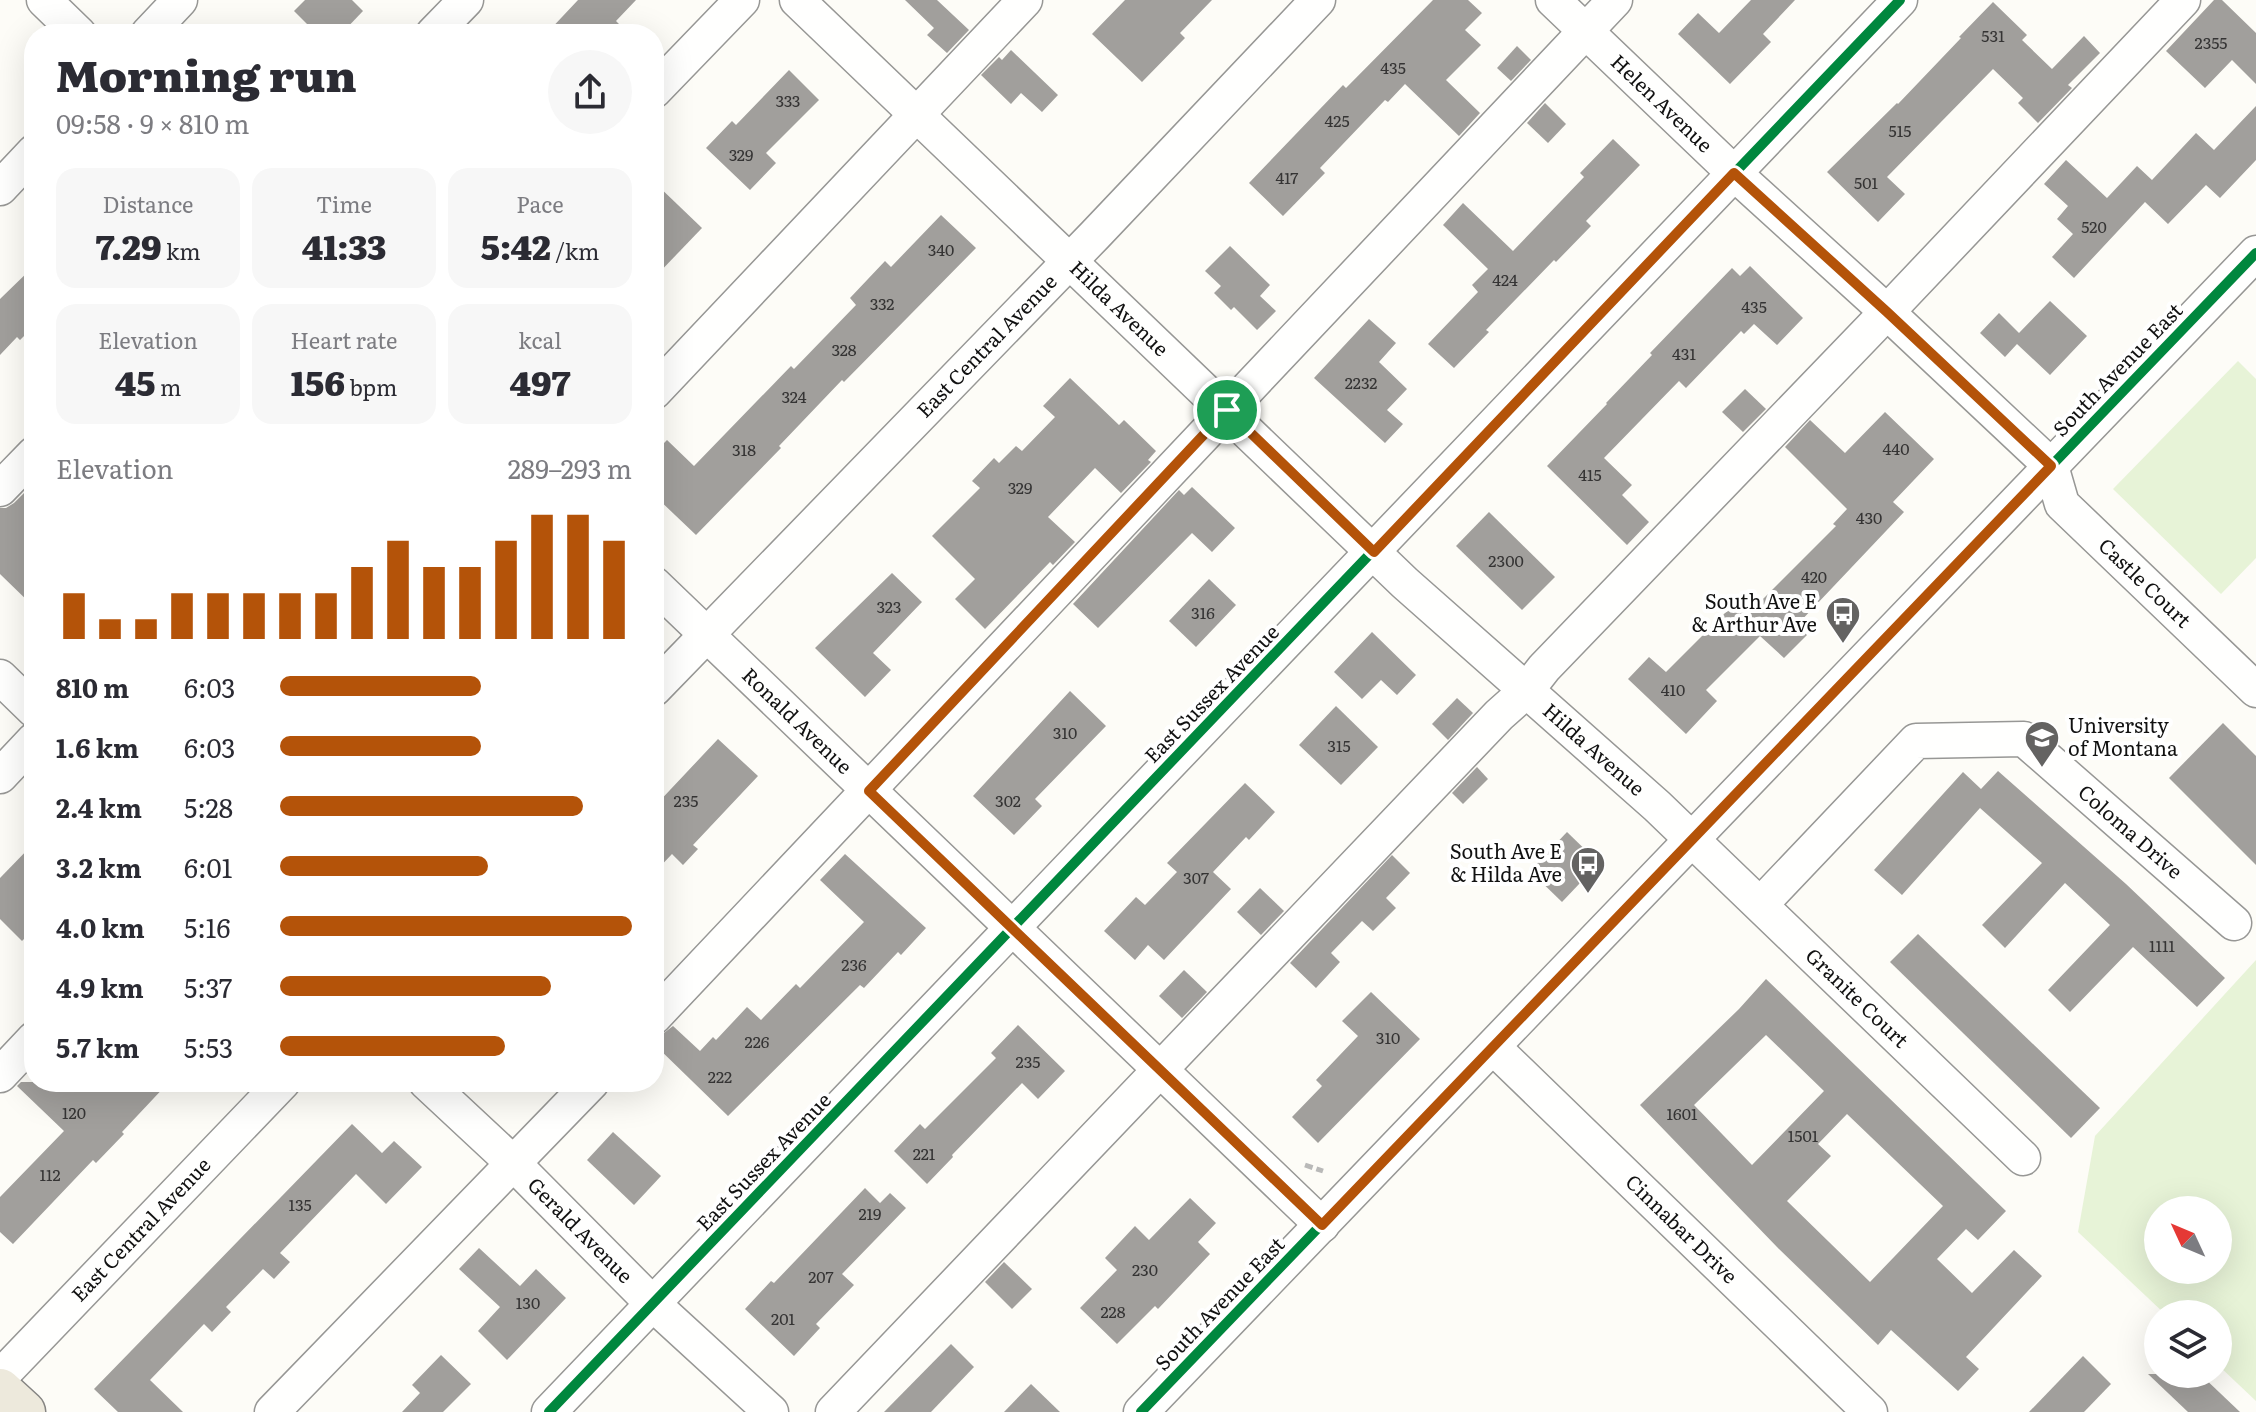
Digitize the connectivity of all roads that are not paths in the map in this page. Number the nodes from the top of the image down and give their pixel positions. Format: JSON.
{"nodes":[{"id":1,"x":44,"y":0,"type":"edge"},
{"id":2,"x":180,"y":0,"type":"edge"},
{"id":3,"x":466,"y":0,"type":"edge"},
{"id":4,"x":742,"y":0,"type":"edge"},
{"id":5,"x":797,"y":0,"type":"edge"},
{"id":6,"x":1025,"y":0,"type":"edge"},
{"id":7,"x":1318,"y":0,"type":"edge"},
{"id":8,"x":1553,"y":0,"type":"edge"},
{"id":9,"x":1615,"y":0,"type":"edge"},
{"id":10,"x":1900,"y":0,"type":"edge"},
{"id":11,"x":2183,"y":0,"type":"edge"},
{"id":12,"x":69,"y":24,"type":"edge"},
{"id":13,"x":157,"y":24,"type":"edge"},
{"id":14,"x":443,"y":24,"type":"edge"},
{"id":15,"x":1585,"y":31,"type":"junction"},
{"id":16,"x":664,"y":81,"type":"edge"},
{"id":17,"x":916,"y":115,"type":"junction"},
{"id":18,"x":24,"y":163,"type":"edge"},
{"id":19,"x":1734,"y":173,"type":"junction"},
{"id":20,"x":0,"y":188,"type":"edge"},
{"id":21,"x":1069,"y":261,"type":"junction"},
{"id":22,"x":2250,"y":271,"type":"edge"},
{"id":23,"x":1887,"y":312,"type":"junction"},
{"id":24,"x":664,"y":381,"type":"edge"},
{"id":25,"x":1227,"y":410,"type":"junction"},
{"id":26,"x":24,"y":464,"type":"edge"},
{"id":27,"x":2051,"y":466,"type":"junction"},
{"id":28,"x":0,"y":489,"type":"edge"},
{"id":29,"x":1374,"y":552,"type":"junction"},
{"id":30,"x":664,"y":594,"type":"edge"},
{"id":31,"x":706,"y":634,"type":"junction"},
{"id":32,"x":0,"y":677,"type":"edge"},
{"id":33,"x":664,"y":678,"type":"edge"},
{"id":34,"x":2256,"y":690,"type":"edge"},
{"id":35,"x":1526,"y":691,"type":"junction"},
{"id":36,"x":24,"y":700,"type":"edge"},
{"id":37,"x":24,"y":751,"type":"edge"},
{"id":38,"x":0,"y":776,"type":"edge"},
{"id":39,"x":869,"y":791,"type":"junction"},
{"id":40,"x":1692,"y":839,"type":"junction"},
{"id":41,"x":1761,"y":904,"type":"junction"},
{"id":42,"x":2234,"y":923,"type":"dead end"},
{"id":43,"x":1013,"y":929,"type":"junction"},
{"id":44,"x":664,"y":1006,"type":"edge"},
{"id":45,"x":1493,"y":1047,"type":"junction"},
{"id":46,"x":24,"y":1050,"type":"edge"},
{"id":47,"x":1160,"y":1070,"type":"junction"},
{"id":48,"x":0,"y":1075,"type":"edge"},
{"id":49,"x":273,"y":1092,"type":"edge"},
{"id":50,"x":437,"y":1092,"type":"edge"},
{"id":51,"x":582,"y":1092,"type":"edge"},
{"id":52,"x":2023,"y":1158,"type":"dead end"},
{"id":53,"x":514,"y":1164,"type":"junction"},
{"id":54,"x":1322,"y":1225,"type":"junction"},
{"id":55,"x":652,"y":1303,"type":"junction"},
{"id":56,"x":0,"y":1377,"type":"edge"},
{"id":57,"x":0,"y":1390,"type":"edge"},
{"id":58,"x":24,"y":1412,"type":"edge"},
{"id":59,"x":272,"y":1412,"type":"edge"},
{"id":60,"x":549,"y":1412,"type":"edge"},
{"id":61,"x":771,"y":1412,"type":"edge"},
{"id":62,"x":833,"y":1412,"type":"edge"},
{"id":63,"x":1141,"y":1412,"type":"edge"},
{"id":64,"x":1870,"y":1412,"type":"edge"}],
"edges":[{"from":1,"to":12,"type":"street"},
{"from":2,"to":13,"type":"street"},
{"from":3,"to":14,"type":"street"},
{"from":4,"to":16,"type":"street"},
{"from":5,"to":17,"type":"street","name":"Hilda Avenue"},
{"from":6,"to":17,"type":"street"},
{"from":7,"to":21,"type":"street","name":"East Central Avenue"},
{"from":8,"to":15,"type":"street","name":"Helen Avenue"},
{"from":9,"to":15,"type":"street"},
{"from":10,"to":19,"type":"street","name":"East Sussex Avenue"},
{"from":11,"to":23,"type":"street"},
{"from":15,"to":19,"type":"street","name":"Helen Avenue"},
{"from":15,"to":25,"type":"street"},
{"from":17,"to":21,"type":"street","name":"Hilda Avenue"},
{"from":17,"to":24,"type":"street"},
{"from":18,"to":20,"type":"street"},
{"from":19,"to":23,"type":"street","name":"Helen Avenue"},
{"from":19,"to":29,"type":"street","name":"East Sussex Avenue"},
{"from":21,"to":25,"type":"street","name":"Hilda Avenue"},
{"from":21,"to":31,"type":"street","name":"East Central Avenue"},
{"from":22,"to":27,"type":"street","name":"South Avenue East"},
{"from":23,"to":27,"type":"street","name":"Helen Avenue"},
{"from":23,"to":35,"type":"street"},
{"from":25,"to":29,"type":"street","name":"Hilda Avenue"},
{"from":25,"to":39,"type":"street"},
{"from":26,"to":28,"type":"street"},
{"from":27,"to":34,"type":"street","name":"Castle Court"},
{"from":27,"to":40,"type":"street","name":"South Avenue East"},
{"from":29,"to":35,"type":"street","name":"Hilda Avenue"},
{"from":29,"to":43,"type":"street","name":"East Sussex Avenue"},
{"from":30,"to":31,"type":"street","name":"Ronald Avenue"},
{"from":31,"to":33,"type":"street","name":"East Central Avenue"},
{"from":31,"to":39,"type":"street","name":"Ronald Avenue"},
{"from":32,"to":36,"type":"street"},
{"from":35,"to":40,"type":"street","name":"Hilda Avenue"},
{"from":35,"to":47,"type":"street"},
{"from":37,"to":38,"type":"street"},
{"from":39,"to":43,"type":"street","name":"Ronald Avenue"},
{"from":39,"to":44,"type":"street"},
{"from":40,"to":41,"type":"street","name":"Granite Court"},
{"from":40,"to":45,"type":"street","name":"South Avenue East"},
{"from":41,"to":42,"type":"street","name":"Coloma Drive"},
{"from":41,"to":52,"type":"street","name":"Granite Court"},
{"from":43,"to":47,"type":"street","name":"Ronald Avenue"},
{"from":43,"to":55,"type":"street","name":"East Sussex Avenue"},
{"from":45,"to":54,"type":"street","name":"South Avenue East"},
{"from":45,"to":64,"type":"street","name":"Cinnabar Drive"},
{"from":46,"to":48,"type":"street"},
{"from":47,"to":54,"type":"street","name":"Ronald Avenue"},
{"from":47,"to":62,"type":"street"},
{"from":49,"to":56,"type":"street","name":"East Central Avenue"},
{"from":50,"to":53,"type":"street","name":"Gerald Avenue"},
{"from":51,"to":53,"type":"street"},
{"from":53,"to":55,"type":"street","name":"Gerald Avenue"},
{"from":53,"to":59,"type":"street"},
{"from":54,"to":63,"type":"street","name":"South Avenue East"},
{"from":55,"to":60,"type":"street","name":"East Sussex Avenue"},
{"from":55,"to":61,"type":"street","name":"Gerald Avenue"},
{"from":57,"to":58,"type":"main road"}]}
